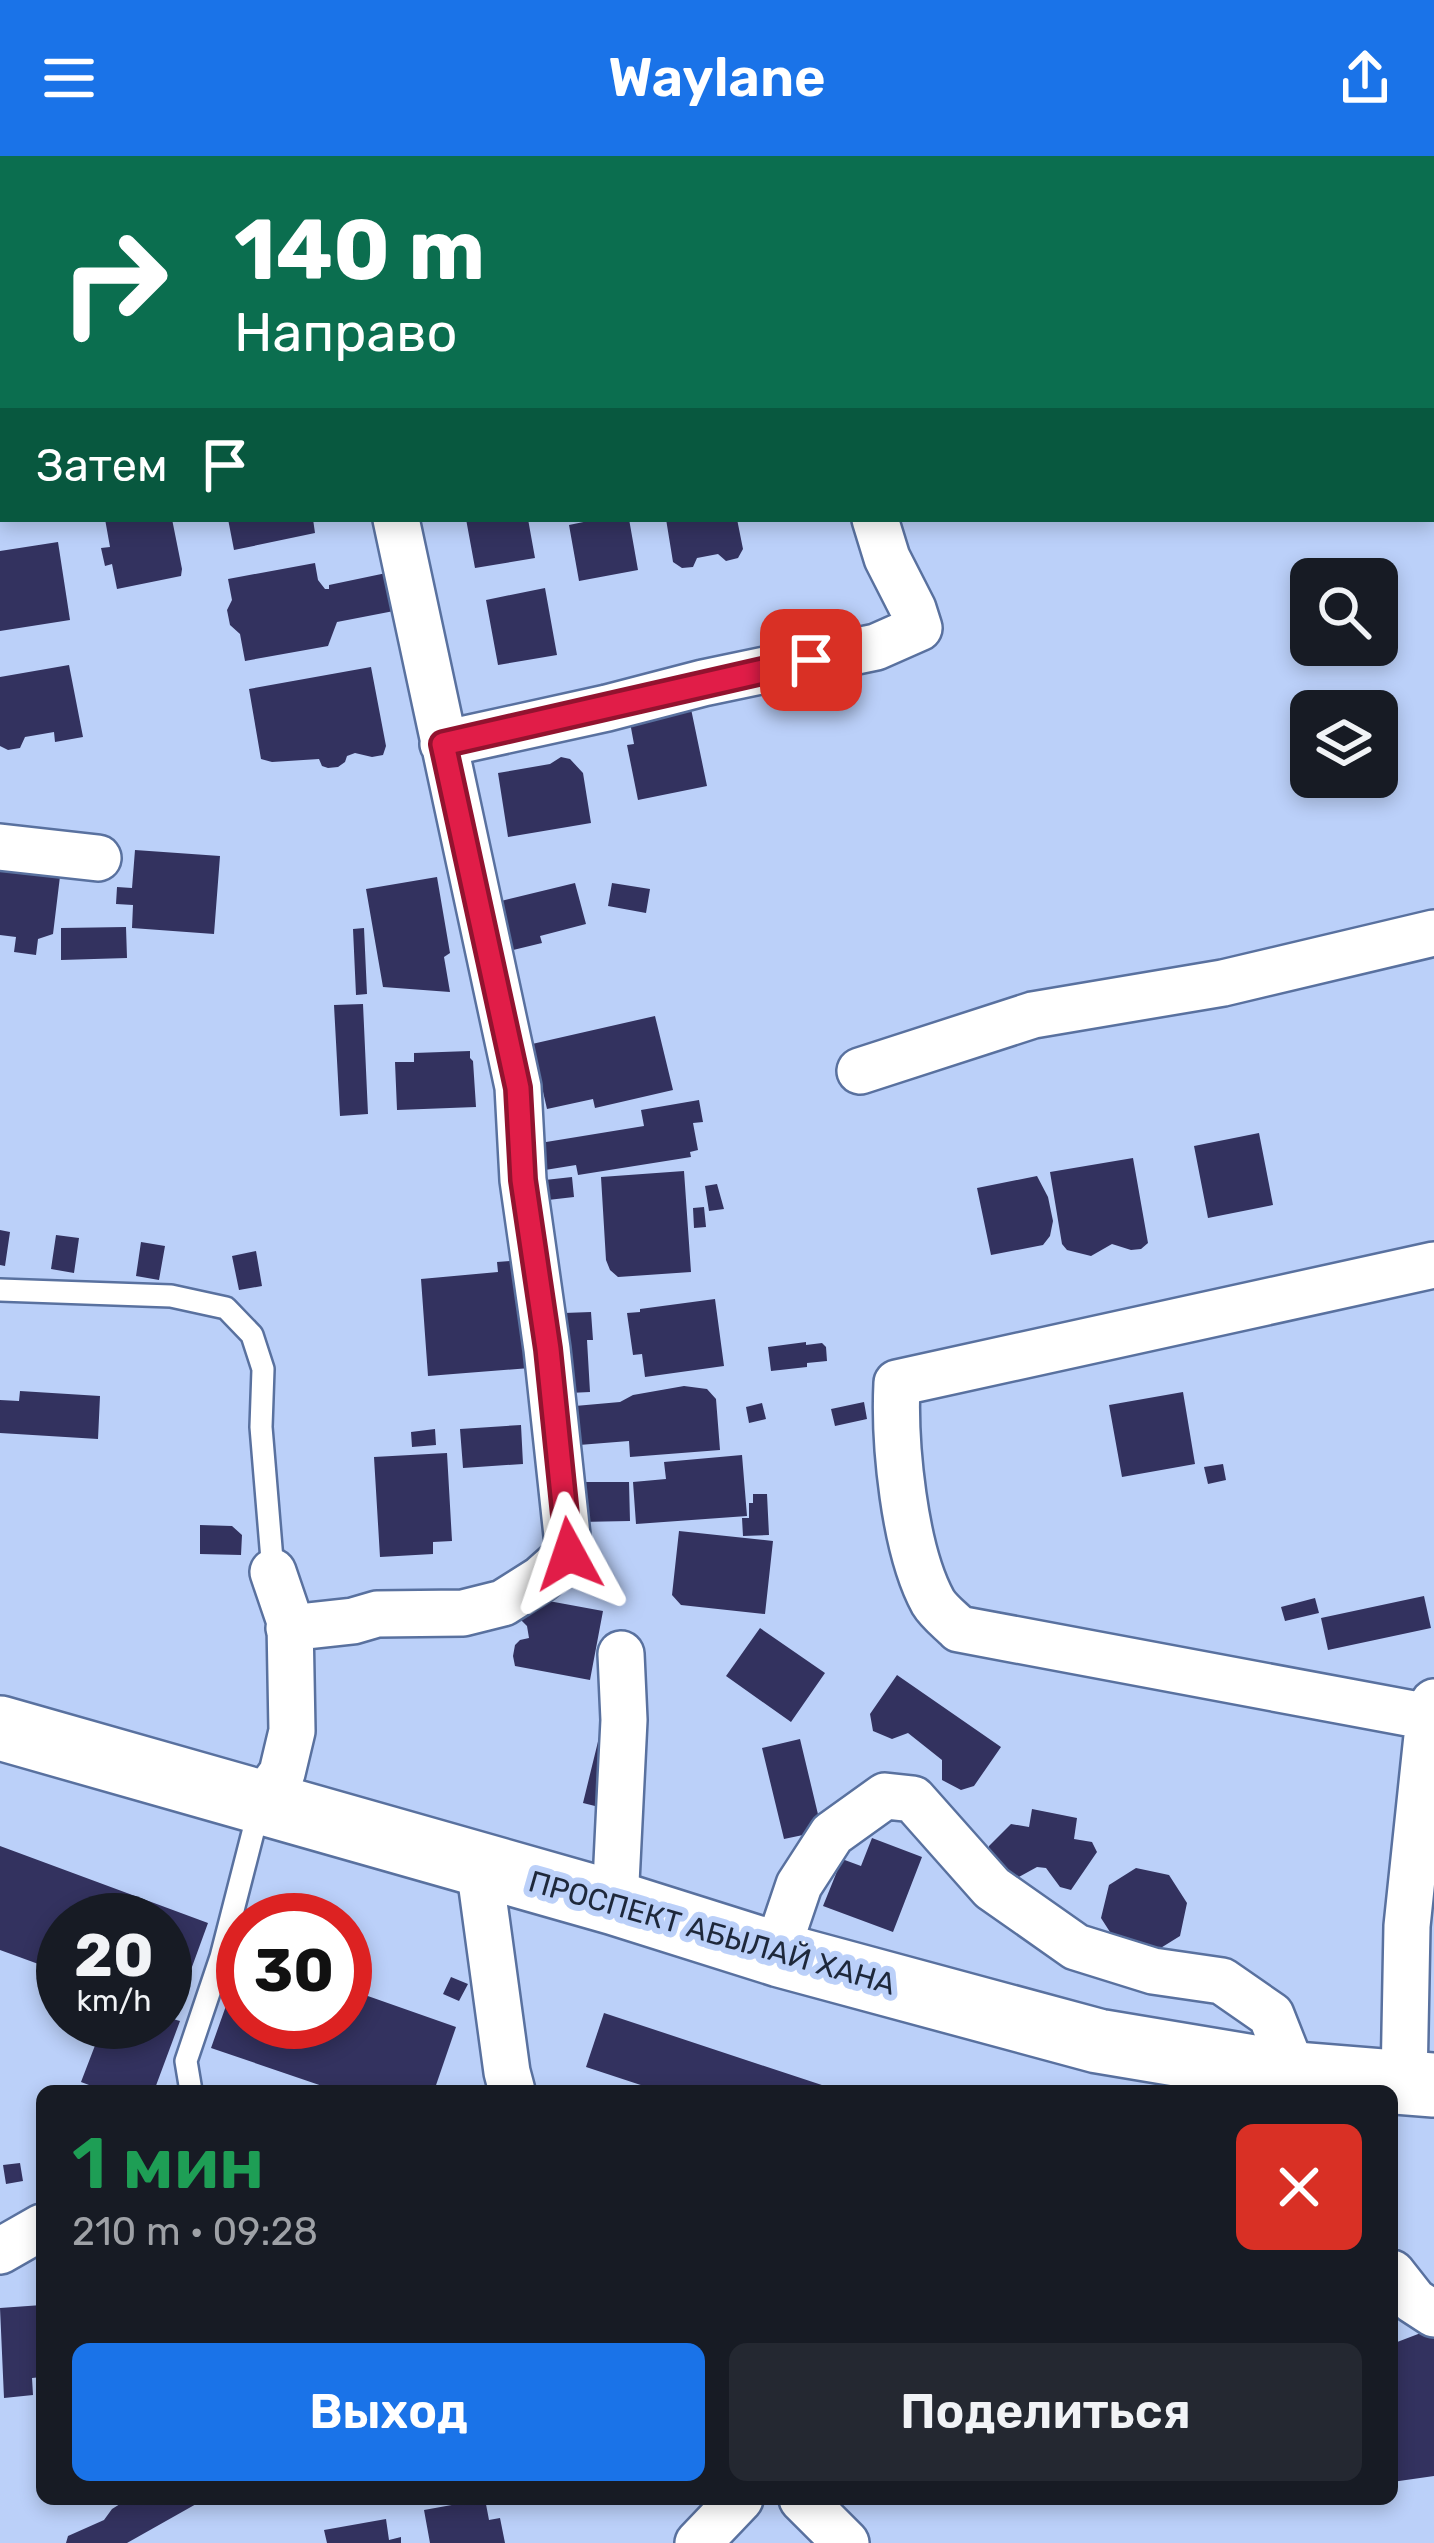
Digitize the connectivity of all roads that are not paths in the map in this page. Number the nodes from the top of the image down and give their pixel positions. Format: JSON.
{"nodes":[{"id":1,"x":397,"y":522,"type":"edge"},
{"id":2,"x":876,"y":522,"type":"edge"},
{"id":3,"x":443,"y":744,"type":"junction"},
{"id":4,"x":0,"y":847,"type":"edge"},
{"id":5,"x":98,"y":858,"type":"dead end"},
{"id":6,"x":1434,"y":933,"type":"edge"},
{"id":7,"x":860,"y":1071,"type":"dead end"},
{"id":8,"x":1434,"y":1264,"type":"edge"},
{"id":9,"x":0,"y":1290,"type":"edge"},
{"id":10,"x":273,"y":1572,"type":"joint"},
{"id":11,"x":290,"y":1628,"type":"junction"},
{"id":12,"x":621,"y":1654,"type":"dead end"},
{"id":13,"x":1432,"y":1712,"type":"edge"},
{"id":14,"x":0,"y":1728,"type":"edge"},
{"id":15,"x":260,"y":1804,"type":"junction"},
{"id":16,"x":479,"y":1866,"type":"junction"},
{"id":17,"x":615,"y":1903,"type":"junction"},
{"id":18,"x":776,"y":1953,"type":"junction"},
{"id":19,"x":1298,"y":2083,"type":"edge"},
{"id":20,"x":1419,"y":2084,"type":"edge"},
{"id":21,"x":190,"y":2085,"type":"edge"},
{"id":22,"x":510,"y":2085,"type":"edge"},
{"id":23,"x":36,"y":2231,"type":"edge"},
{"id":24,"x":0,"y":2251,"type":"edge"},
{"id":25,"x":1398,"y":2281,"type":"edge"},
{"id":26,"x":1434,"y":2314,"type":"edge"},
{"id":27,"x":734,"y":2505,"type":"edge"},
{"id":28,"x":808,"y":2505,"type":"edge"},
{"id":29,"x":698,"y":2543,"type":"edge"},
{"id":30,"x":846,"y":2543,"type":"edge"}],
"edges":[{"from":1,"to":3,"type":"street"},
{"from":2,"to":3,"type":"street"},
{"from":3,"to":11,"type":"street"},
{"from":4,"to":5,"type":"street"},
{"from":6,"to":7,"type":"street"},
{"from":8,"to":13,"type":"street"},
{"from":9,"to":10,"type":"lane"},
{"from":10,"to":11,"type":"street"},
{"from":11,"to":15,"type":"street"},
{"from":12,"to":17,"type":"street"},
{"from":13,"to":20,"type":"street"},
{"from":14,"to":15,"type":"main road","name":"ПРОСПЕКТ АБЫЛАЙ ХАНА"},
{"from":15,"to":16,"type":"main road","name":"ПРОСПЕКТ АБЫЛАЙ ХАНА"},
{"from":15,"to":21,"type":"lane"},
{"from":16,"to":17,"type":"main road","name":"ПРОСПЕКТ АБЫЛАЙ ХАНА"},
{"from":16,"to":22,"type":"street"},
{"from":17,"to":18,"type":"main road","name":"ПРОСПЕКТ АБЫЛАЙ ХАНА"},
{"from":18,"to":19,"type":"main road","name":"ПРОСПЕКТ АБЫЛАЙ ХАНА"},
{"from":18,"to":19,"type":"street"},
{"from":19,"to":20,"type":"main road","name":"ПРОСПЕКТ АБЫЛАЙ ХАНА"},
{"from":23,"to":24,"type":"street"},
{"from":25,"to":26,"type":"street"},
{"from":27,"to":29,"type":"street"},
{"from":28,"to":30,"type":"street"}]}
